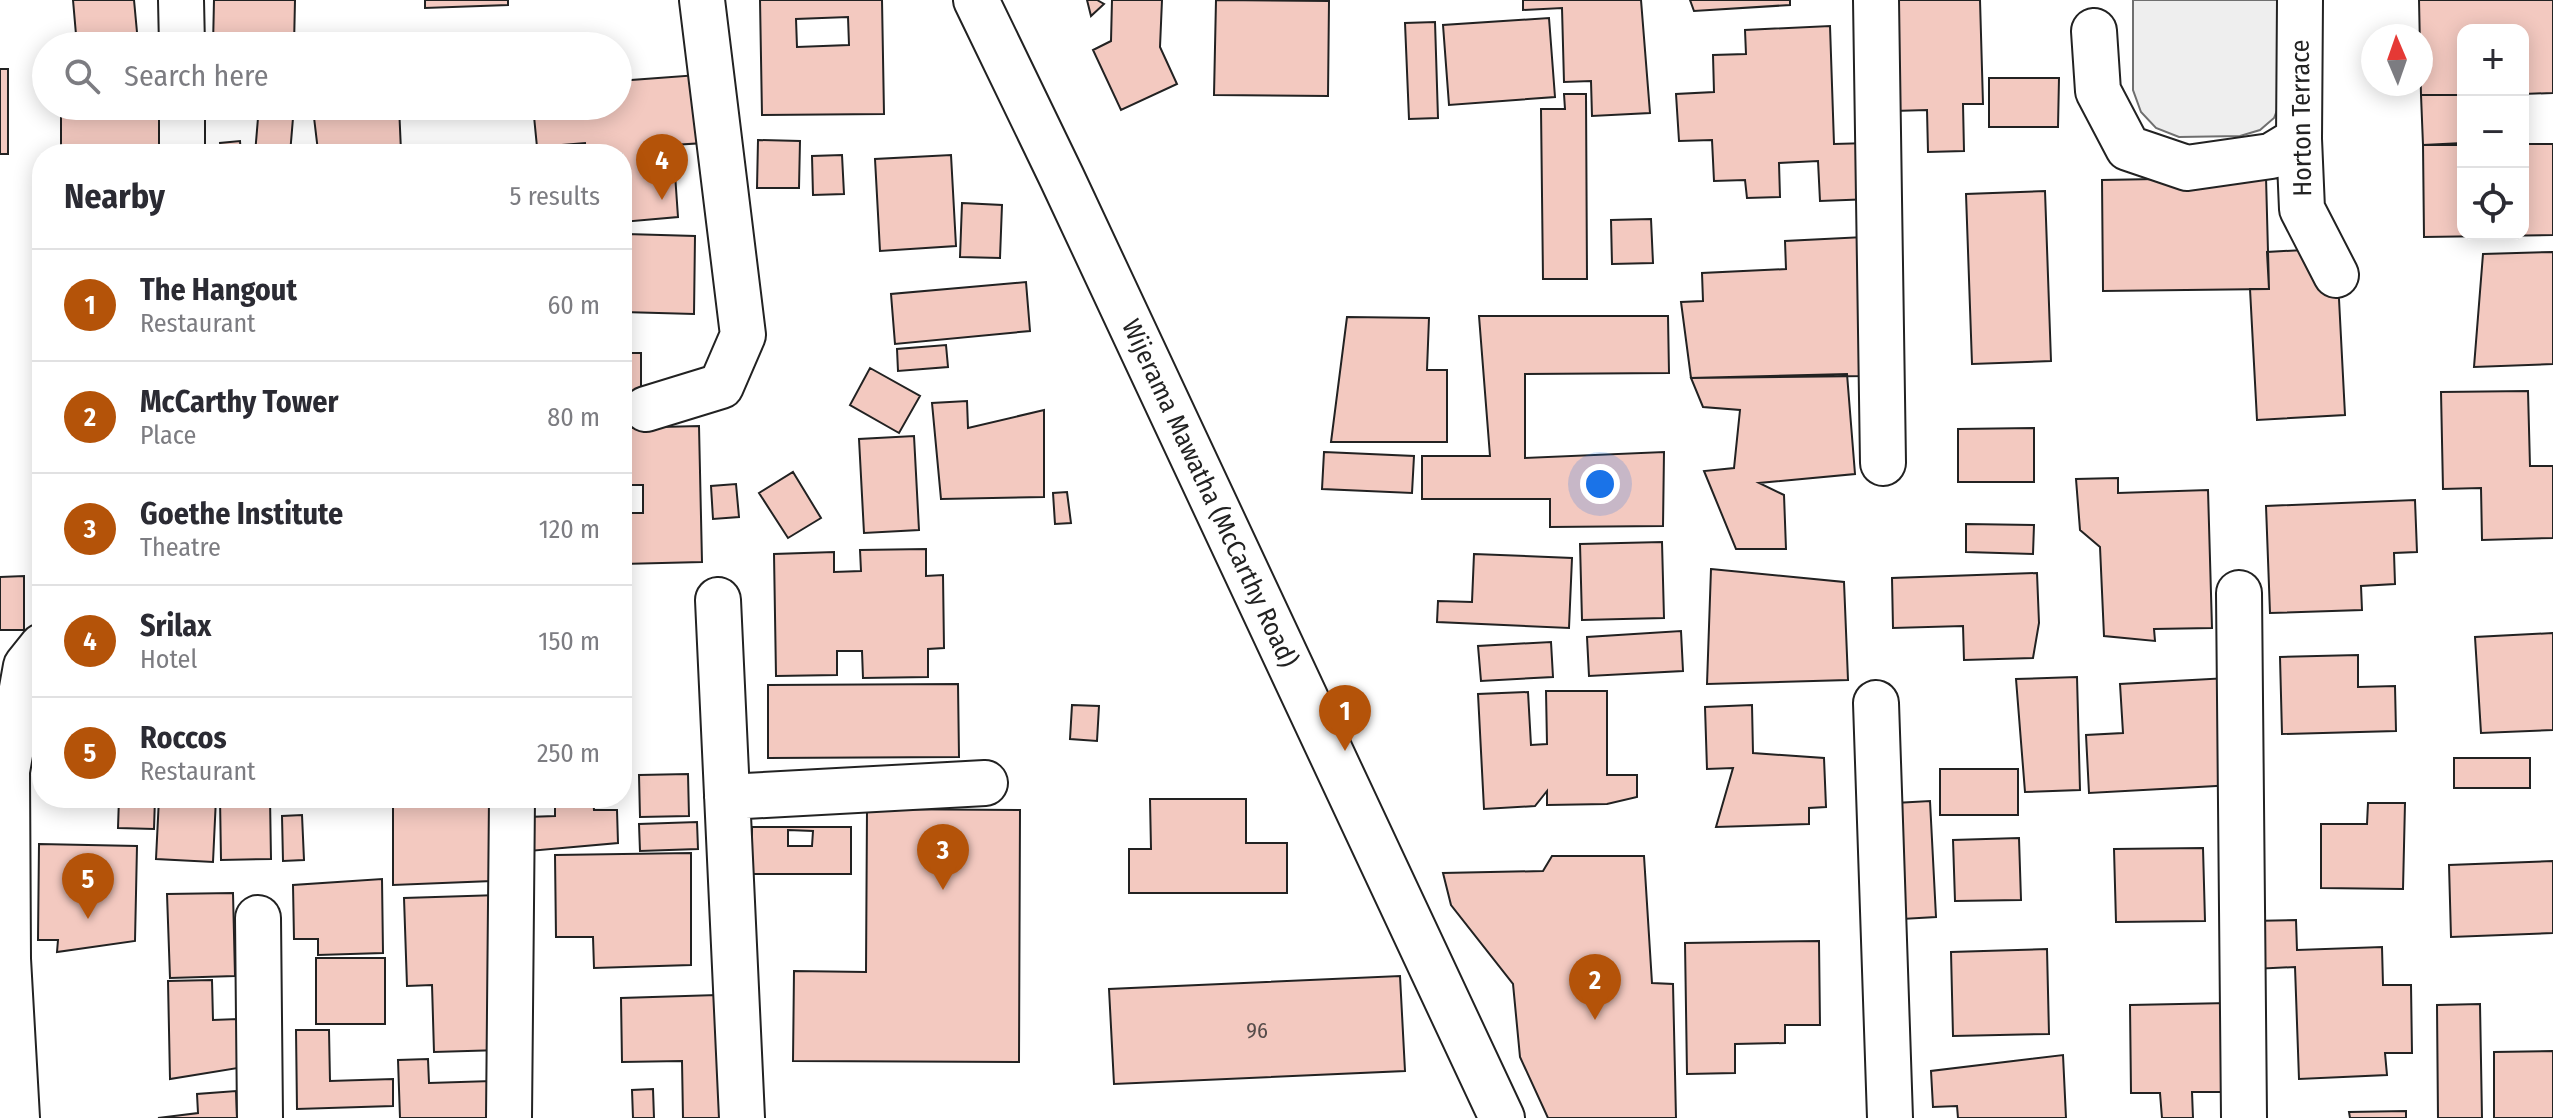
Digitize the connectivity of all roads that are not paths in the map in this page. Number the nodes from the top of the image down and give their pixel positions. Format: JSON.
{"nodes":[{"id":1,"x":181,"y":0,"type":"edge"},
{"id":2,"x":702,"y":0,"type":"edge"},
{"id":3,"x":976,"y":0,"type":"edge"},
{"id":4,"x":1876,"y":0,"type":"edge"},
{"id":5,"x":2300,"y":0,"type":"edge"},
{"id":6,"x":2094,"y":31,"type":"dead end"},
{"id":7,"x":182,"y":32,"type":"edge"},
{"id":8,"x":182,"y":120,"type":"edge"},
{"id":9,"x":2299,"y":139,"type":"junction"},
{"id":10,"x":182,"y":144,"type":"edge"},
{"id":11,"x":2336,"y":275,"type":"dead end"},
{"id":12,"x":646,"y":409,"type":"dead end"},
{"id":13,"x":1883,"y":463,"type":"dead end"},
{"id":14,"x":2239,"y":593,"type":"dead end"},
{"id":15,"x":718,"y":600,"type":"dead end"},
{"id":16,"x":32,"y":658,"type":"edge"},
{"id":17,"x":1876,"y":703,"type":"dead end"},
{"id":18,"x":985,"y":783,"type":"dead end"},
{"id":19,"x":727,"y":797,"type":"junction"},
{"id":20,"x":512,"y":808,"type":"edge"},
{"id":21,"x":258,"y":918,"type":"dead end"},
{"id":22,"x":17,"y":1118,"type":"edge"},
{"id":23,"x":260,"y":1118,"type":"edge"},
{"id":24,"x":509,"y":1118,"type":"edge"},
{"id":25,"x":742,"y":1118,"type":"edge"},
{"id":26,"x":1502,"y":1118,"type":"edge"},
{"id":27,"x":1890,"y":1118,"type":"edge"},
{"id":28,"x":2244,"y":1118,"type":"edge"}],
"edges":[{"from":1,"to":7,"type":"street"},
{"from":2,"to":12,"type":"street"},
{"from":3,"to":26,"type":"street","name":"Wijerama Mawatha (McCarthy Road)"},
{"from":4,"to":13,"type":"street"},
{"from":5,"to":9,"type":"street","name":"Horton Terrace"},
{"from":6,"to":9,"type":"street"},
{"from":8,"to":10,"type":"street"},
{"from":9,"to":11,"type":"street","name":"Horton Terrace"},
{"from":14,"to":28,"type":"street"},
{"from":15,"to":19,"type":"street"},
{"from":16,"to":22,"type":"street"},
{"from":17,"to":27,"type":"street"},
{"from":18,"to":19,"type":"street"},
{"from":19,"to":25,"type":"street"},
{"from":20,"to":24,"type":"street"},
{"from":21,"to":23,"type":"street"}]}
